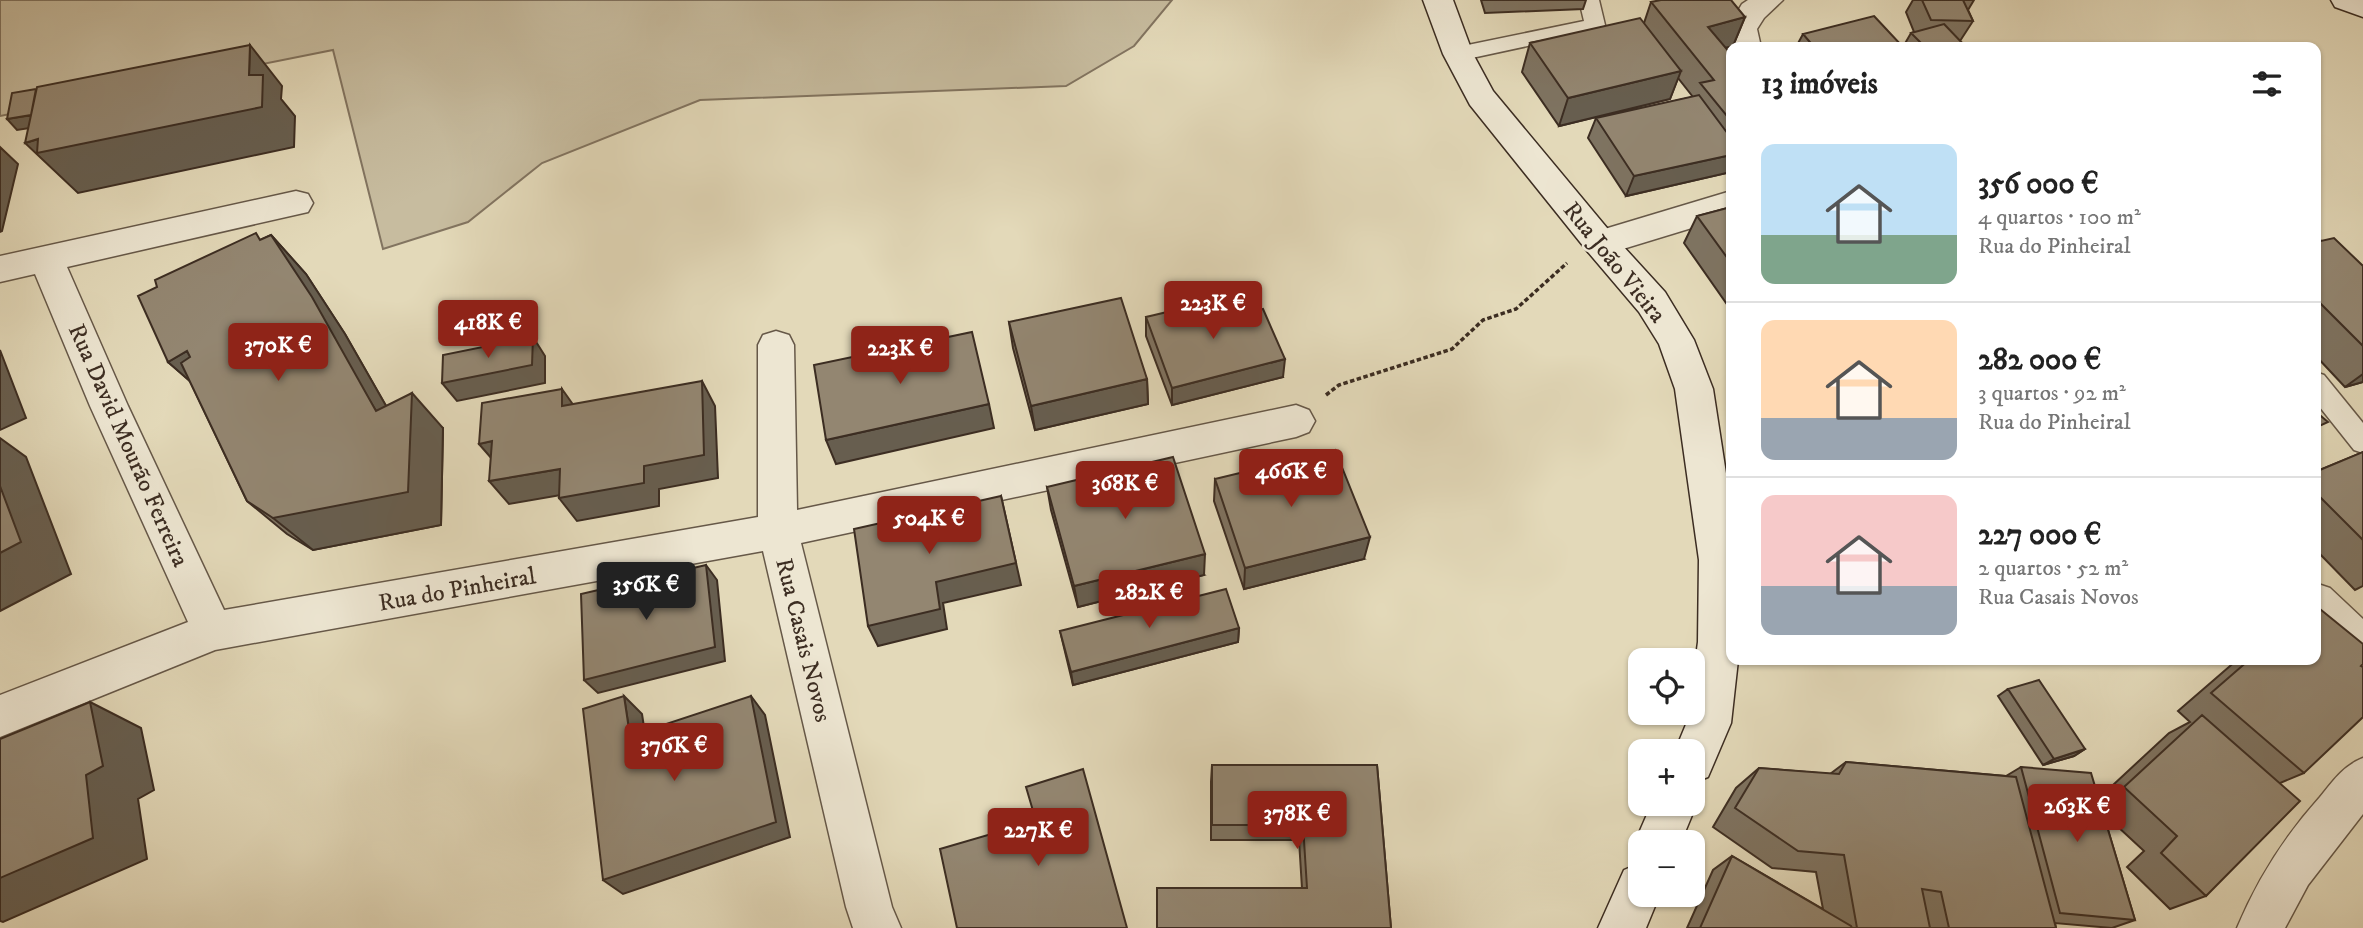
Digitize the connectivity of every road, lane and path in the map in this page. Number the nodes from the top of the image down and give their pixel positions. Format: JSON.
{"nodes":[{"id":1,"x":1438,"y":0,"type":"edge"},
{"id":2,"x":1589,"y":0,"type":"edge"},
{"id":3,"x":1768,"y":0,"type":"edge"},
{"id":4,"x":2346,"y":0,"type":"edge"},
{"id":5,"x":2363,"y":7,"type":"edge"},
{"id":6,"x":1745,"y":42,"type":"edge"},
{"id":7,"x":1458,"y":54,"type":"junction"},
{"id":8,"x":296,"y":203,"type":"dead end"},
{"id":9,"x":1726,"y":205,"type":"edge"},
{"id":10,"x":1600,"y":243,"type":"junction"},
{"id":11,"x":46,"y":259,"type":"junction"},
{"id":12,"x":0,"y":269,"type":"edge"},
{"id":13,"x":776,"y":345,"type":"dead end"},
{"id":14,"x":2321,"y":390,"type":"edge"},
{"id":15,"x":1296,"y":421,"type":"joint"},
{"id":16,"x":2363,"y":442,"type":"edge"},
{"id":17,"x":778,"y":531,"type":"junction"},
{"id":18,"x":2321,"y":607,"type":"edge"},
{"id":19,"x":213,"y":631,"type":"junction"},
{"id":20,"x":2363,"y":647,"type":"edge"},
{"id":21,"x":0,"y":716,"type":"edge"},
{"id":22,"x":1702,"y":739,"type":"edge"},
{"id":23,"x":2363,"y":780,"type":"edge"},
{"id":24,"x":1631,"y":907,"type":"edge"},
{"id":25,"x":877,"y":928,"type":"edge"},
{"id":26,"x":1622,"y":928,"type":"edge"},
{"id":27,"x":2261,"y":928,"type":"edge"}],
"edges":[{"from":1,"to":7,"type":"street","name":"Rua João Vieira"},
{"from":2,"to":7,"type":"lane"},
{"from":3,"to":6,"type":"street"},
{"from":4,"to":5,"type":"street"},
{"from":7,"to":10,"type":"street","name":"Rua João Vieira"},
{"from":8,"to":11,"type":"street"},
{"from":9,"to":10,"type":"street"},
{"from":10,"to":15,"type":"path"},
{"from":10,"to":22,"type":"street","name":"Rua João Vieira"},
{"from":11,"to":12,"type":"street"},
{"from":11,"to":19,"type":"street","name":"Rua David Mourão Ferreira"},
{"from":13,"to":17,"type":"street","name":"Rua Casais Novos"},
{"from":14,"to":16,"type":"lane"},
{"from":15,"to":17,"type":"street","name":"Rua do Pinheiral"},
{"from":17,"to":19,"type":"street","name":"Rua do Pinheiral"},
{"from":17,"to":25,"type":"street","name":"Rua Casais Novos"},
{"from":18,"to":20,"type":"street"},
{"from":19,"to":21,"type":"street","name":"Rua do Pinheiral"},
{"from":23,"to":27,"type":"street"},
{"from":24,"to":26,"type":"street"}]}
